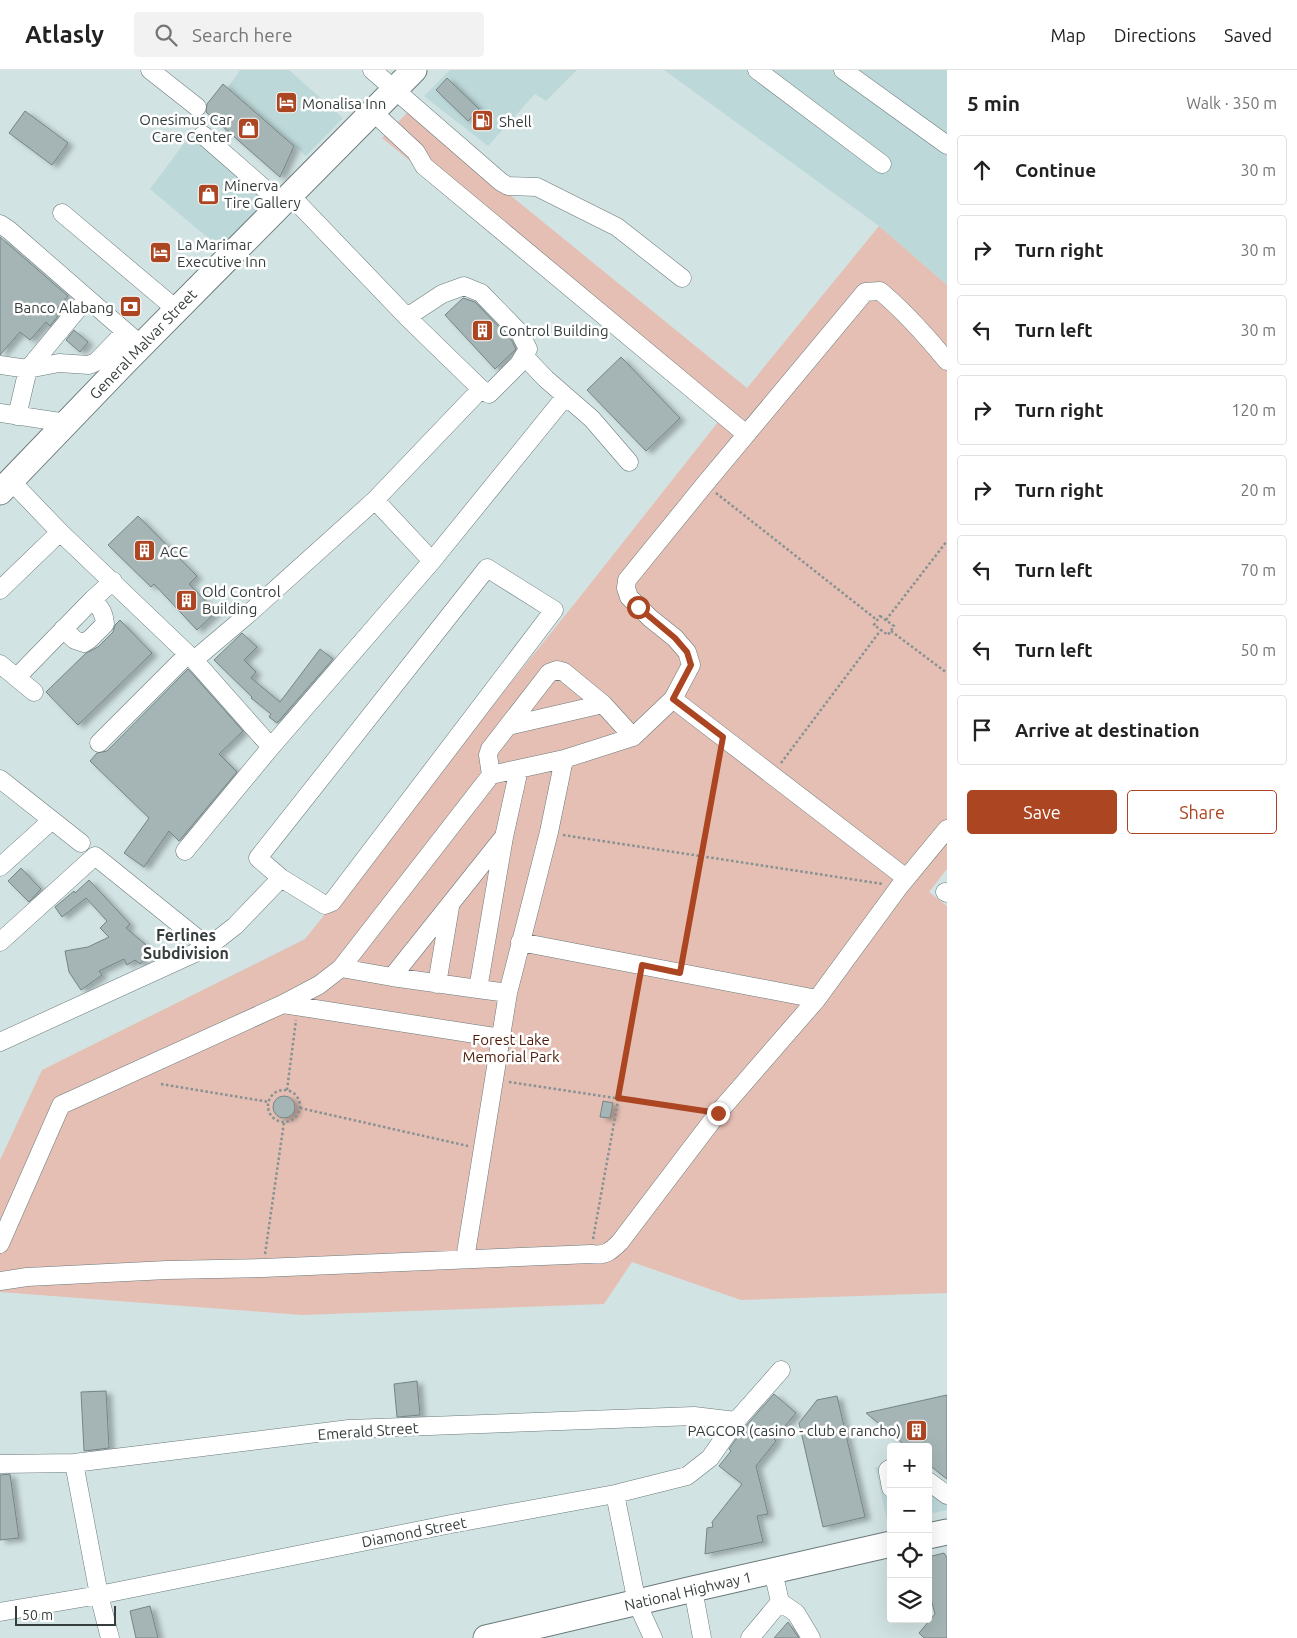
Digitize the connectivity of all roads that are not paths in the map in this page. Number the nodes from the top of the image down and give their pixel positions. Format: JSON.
{"nodes":[{"id":1,"x":150,"y":70,"type":"edge"},
{"id":2,"x":372,"y":70,"type":"edge"},
{"id":3,"x":414,"y":70,"type":"edge"},
{"id":4,"x":757,"y":70,"type":"edge"},
{"id":5,"x":843,"y":70,"type":"edge"},
{"id":6,"x":395,"y":90,"type":"junction"},
{"id":7,"x":197,"y":107,"type":"dead end"},
{"id":8,"x":373,"y":112,"type":"junction"},
{"id":9,"x":203,"y":135,"type":"dead end"},
{"id":10,"x":947,"y":145,"type":"edge"},
{"id":11,"x":882,"y":164,"type":"dead end"},
{"id":12,"x":286,"y":200,"type":"junction"},
{"id":13,"x":62,"y":214,"type":"dead end"},
{"id":14,"x":0,"y":224,"type":"edge"},
{"id":15,"x":682,"y":278,"type":"dead end"},
{"id":16,"x":87,"y":298,"type":"junction"},
{"id":17,"x":177,"y":310,"type":"junction"},
{"id":18,"x":408,"y":317,"type":"junction"},
{"id":19,"x":133,"y":339,"type":"junction"},
{"id":20,"x":524,"y":356,"type":"junction"},
{"id":21,"x":947,"y":361,"type":"edge"},
{"id":22,"x":0,"y":365,"type":"edge"},
{"id":23,"x":28,"y":369,"type":"junction"},
{"id":24,"x":481,"y":388,"type":"junction"},
{"id":25,"x":565,"y":397,"type":"junction"},
{"id":26,"x":9,"y":414,"type":"edge"},
{"id":27,"x":67,"y":423,"type":"junction"},
{"id":28,"x":749,"y":431,"type":"junction"},
{"id":29,"x":629,"y":462,"type":"dead end"},
{"id":30,"x":6,"y":486,"type":"edge"},
{"id":31,"x":375,"y":500,"type":"junction"},
{"id":32,"x":60,"y":532,"type":"junction"},
{"id":33,"x":432,"y":561,"type":"junction"},
{"id":34,"x":113,"y":581,"type":"junction"},
{"id":35,"x":0,"y":590,"type":"edge"},
{"id":36,"x":93,"y":599,"type":"junction"},
{"id":37,"x":63,"y":629,"type":"junction"},
{"id":38,"x":191,"y":657,"type":"junction"},
{"id":39,"x":0,"y":664,"type":"edge"},
{"id":40,"x":17,"y":677,"type":"junction"},
{"id":41,"x":34,"y":692,"type":"dead end"},
{"id":42,"x":673,"y":699,"type":"junction"},
{"id":43,"x":603,"y":704,"type":"junction"},
{"id":44,"x":508,"y":726,"type":"junction"},
{"id":45,"x":633,"y":737,"type":"junction"},
{"id":46,"x":99,"y":743,"type":"dead end"},
{"id":47,"x":271,"y":747,"type":"junction"},
{"id":48,"x":564,"y":759,"type":"junction"},
{"id":49,"x":519,"y":769,"type":"junction"},
{"id":50,"x":491,"y":775,"type":"junction"},
{"id":51,"x":0,"y":778,"type":"edge"},
{"id":52,"x":52,"y":820,"type":"junction"},
{"id":53,"x":947,"y":829,"type":"edge"},
{"id":54,"x":504,"y":837,"type":"junction"},
{"id":55,"x":81,"y":842,"type":"dead end"},
{"id":56,"x":185,"y":851,"type":"dead end"},
{"id":57,"x":0,"y":867,"type":"edge"},
{"id":58,"x":281,"y":878,"type":"junction"},
{"id":59,"x":902,"y":882,"type":"junction"},
{"id":60,"x":451,"y":904,"type":"junction"},
{"id":61,"x":0,"y":942,"type":"edge"},
{"id":62,"x":520,"y":942,"type":"junction"},
{"id":63,"x":208,"y":947,"type":"junction"},
{"id":64,"x":341,"y":968,"type":"junction"},
{"id":65,"x":392,"y":977,"type":"junction"},
{"id":66,"x":436,"y":984,"type":"junction"},
{"id":67,"x":478,"y":989,"type":"junction"},
{"id":68,"x":508,"y":993,"type":"junction"},
{"id":69,"x":817,"y":999,"type":"junction"},
{"id":70,"x":290,"y":1005,"type":"junction"},
{"id":71,"x":501,"y":1038,"type":"junction"},
{"id":72,"x":0,"y":1042,"type":"edge"},
{"id":73,"x":0,"y":1244,"type":"edge"},
{"id":74,"x":465,"y":1259,"type":"junction"},
{"id":75,"x":0,"y":1281,"type":"edge"},
{"id":76,"x":781,"y":1370,"type":"dead end"},
{"id":77,"x":736,"y":1421,"type":"junction"},
{"id":78,"x":74,"y":1463,"type":"junction"},
{"id":79,"x":0,"y":1464,"type":"edge"},
{"id":80,"x":932,"y":1484,"type":"edge"},
{"id":81,"x":615,"y":1494,"type":"junction"},
{"id":82,"x":947,"y":1495,"type":"edge"},
{"id":83,"x":947,"y":1532,"type":"edge"},
{"id":84,"x":932,"y":1535,"type":"edge"},
{"id":85,"x":887,"y":1545,"type":"edge"},
{"id":86,"x":773,"y":1571,"type":"junction"},
{"id":87,"x":693,"y":1589,"type":"junction"},
{"id":88,"x":99,"y":1595,"type":"junction"},
{"id":89,"x":780,"y":1602,"type":"junction"},
{"id":90,"x":637,"y":1603,"type":"junction"},
{"id":91,"x":0,"y":1612,"type":"edge"},
{"id":92,"x":524,"y":1634,"type":"edge"},
{"id":93,"x":110,"y":1638,"type":"edge"},
{"id":94,"x":486,"y":1638,"type":"edge"},
{"id":95,"x":653,"y":1638,"type":"edge"},
{"id":96,"x":702,"y":1638,"type":"edge"},
{"id":97,"x":750,"y":1638,"type":"edge"},
{"id":98,"x":811,"y":1638,"type":"edge"}],
"edges":[{"from":1,"to":7,"type":"street"},
{"from":2,"to":6,"type":"street"},
{"from":3,"to":6,"type":"highway","name":"General Malvar Street"},
{"from":4,"to":11,"type":"street"},
{"from":5,"to":10,"type":"street"},
{"from":6,"to":8,"type":"highway","name":"General Malvar Street"},
{"from":6,"to":15,"type":"street"},
{"from":8,"to":12,"type":"highway","name":"General Malvar Street"},
{"from":8,"to":28,"type":"street"},
{"from":9,"to":12,"type":"street"},
{"from":12,"to":17,"type":"highway","name":"General Malvar Street"},
{"from":12,"to":18,"type":"street"},
{"from":13,"to":17,"type":"street"},
{"from":14,"to":16,"type":"street"},
{"from":16,"to":19,"type":"street"},
{"from":16,"to":23,"type":"street"},
{"from":17,"to":19,"type":"highway","name":"General Malvar Street"},
{"from":18,"to":20,"type":"street"},
{"from":18,"to":24,"type":"street"},
{"from":19,"to":23,"type":"street"},
{"from":19,"to":27,"type":"highway","name":"General Malvar Street"},
{"from":20,"to":24,"type":"street"},
{"from":20,"to":25,"type":"street"},
{"from":21,"to":28,"type":"street"},
{"from":22,"to":23,"type":"street"},
{"from":23,"to":26,"type":"street"},
{"from":24,"to":31,"type":"street"},
{"from":25,"to":29,"type":"street"},
{"from":25,"to":33,"type":"street"},
{"from":26,"to":27,"type":"street"},
{"from":27,"to":30,"type":"highway","name":"General Malvar Street"},
{"from":28,"to":42,"type":"street"},
{"from":30,"to":32,"type":"street"},
{"from":31,"to":33,"type":"street"},
{"from":31,"to":38,"type":"street"},
{"from":32,"to":34,"type":"street"},
{"from":32,"to":35,"type":"street"},
{"from":33,"to":47,"type":"street"},
{"from":34,"to":36,"type":"street"},
{"from":34,"to":38,"type":"street"},
{"from":36,"to":37,"type":"street"},
{"from":36,"to":37,"type":"street"},
{"from":37,"to":40,"type":"street"},
{"from":38,"to":46,"type":"street"},
{"from":38,"to":47,"type":"street"},
{"from":39,"to":40,"type":"street"},
{"from":40,"to":41,"type":"street"},
{"from":42,"to":45,"type":"street"},
{"from":42,"to":59,"type":"street"},
{"from":43,"to":44,"type":"street"},
{"from":43,"to":44,"type":"street"},
{"from":43,"to":45,"type":"street"},
{"from":44,"to":50,"type":"street"},
{"from":45,"to":48,"type":"street"},
{"from":47,"to":56,"type":"street"},
{"from":48,"to":49,"type":"street"},
{"from":48,"to":62,"type":"street"},
{"from":49,"to":50,"type":"street"},
{"from":49,"to":54,"type":"street"},
{"from":50,"to":64,"type":"street"},
{"from":51,"to":52,"type":"street"},
{"from":52,"to":55,"type":"street"},
{"from":52,"to":57,"type":"street"},
{"from":53,"to":59,"type":"street"},
{"from":54,"to":60,"type":"street"},
{"from":54,"to":67,"type":"street"},
{"from":58,"to":58,"type":"street"},
{"from":58,"to":63,"type":"street"},
{"from":59,"to":69,"type":"street"},
{"from":60,"to":65,"type":"street"},
{"from":60,"to":66,"type":"street"},
{"from":61,"to":63,"type":"street"},
{"from":62,"to":68,"type":"street"},
{"from":62,"to":69,"type":"street"},
{"from":63,"to":72,"type":"street"},
{"from":64,"to":65,"type":"street"},
{"from":64,"to":70,"type":"street"},
{"from":65,"to":66,"type":"street"},
{"from":66,"to":67,"type":"street"},
{"from":67,"to":68,"type":"street"},
{"from":68,"to":71,"type":"street"},
{"from":69,"to":74,"type":"street"},
{"from":70,"to":71,"type":"street"},
{"from":70,"to":73,"type":"street"},
{"from":71,"to":74,"type":"street"},
{"from":74,"to":75,"type":"street"},
{"from":76,"to":77,"type":"street","name":"Diamond Street"},
{"from":77,"to":78,"type":"street","name":"Emerald Street"},
{"from":77,"to":81,"type":"street","name":"Diamond Street"},
{"from":78,"to":79,"type":"street","name":"Emerald Street"},
{"from":78,"to":88,"type":"street"},
{"from":80,"to":82,"type":"street"},
{"from":81,"to":88,"type":"street","name":"Diamond Street"},
{"from":81,"to":90,"type":"street"},
{"from":83,"to":84,"type":"highway"},
{"from":85,"to":86,"type":"highway","name":"National Highway 1"},
{"from":86,"to":87,"type":"highway","name":"National Highway 1"},
{"from":86,"to":89,"type":"street"},
{"from":87,"to":90,"type":"highway","name":"National Highway 1"},
{"from":87,"to":96,"type":"street"},
{"from":88,"to":91,"type":"street","name":"Diamond Street"},
{"from":88,"to":93,"type":"street"},
{"from":89,"to":97,"type":"street"},
{"from":89,"to":98,"type":"street"},
{"from":90,"to":92,"type":"highway","name":"National Highway 1"},
{"from":90,"to":95,"type":"street"},
{"from":92,"to":94,"type":"highway","name":"National Highway 1"}]}
